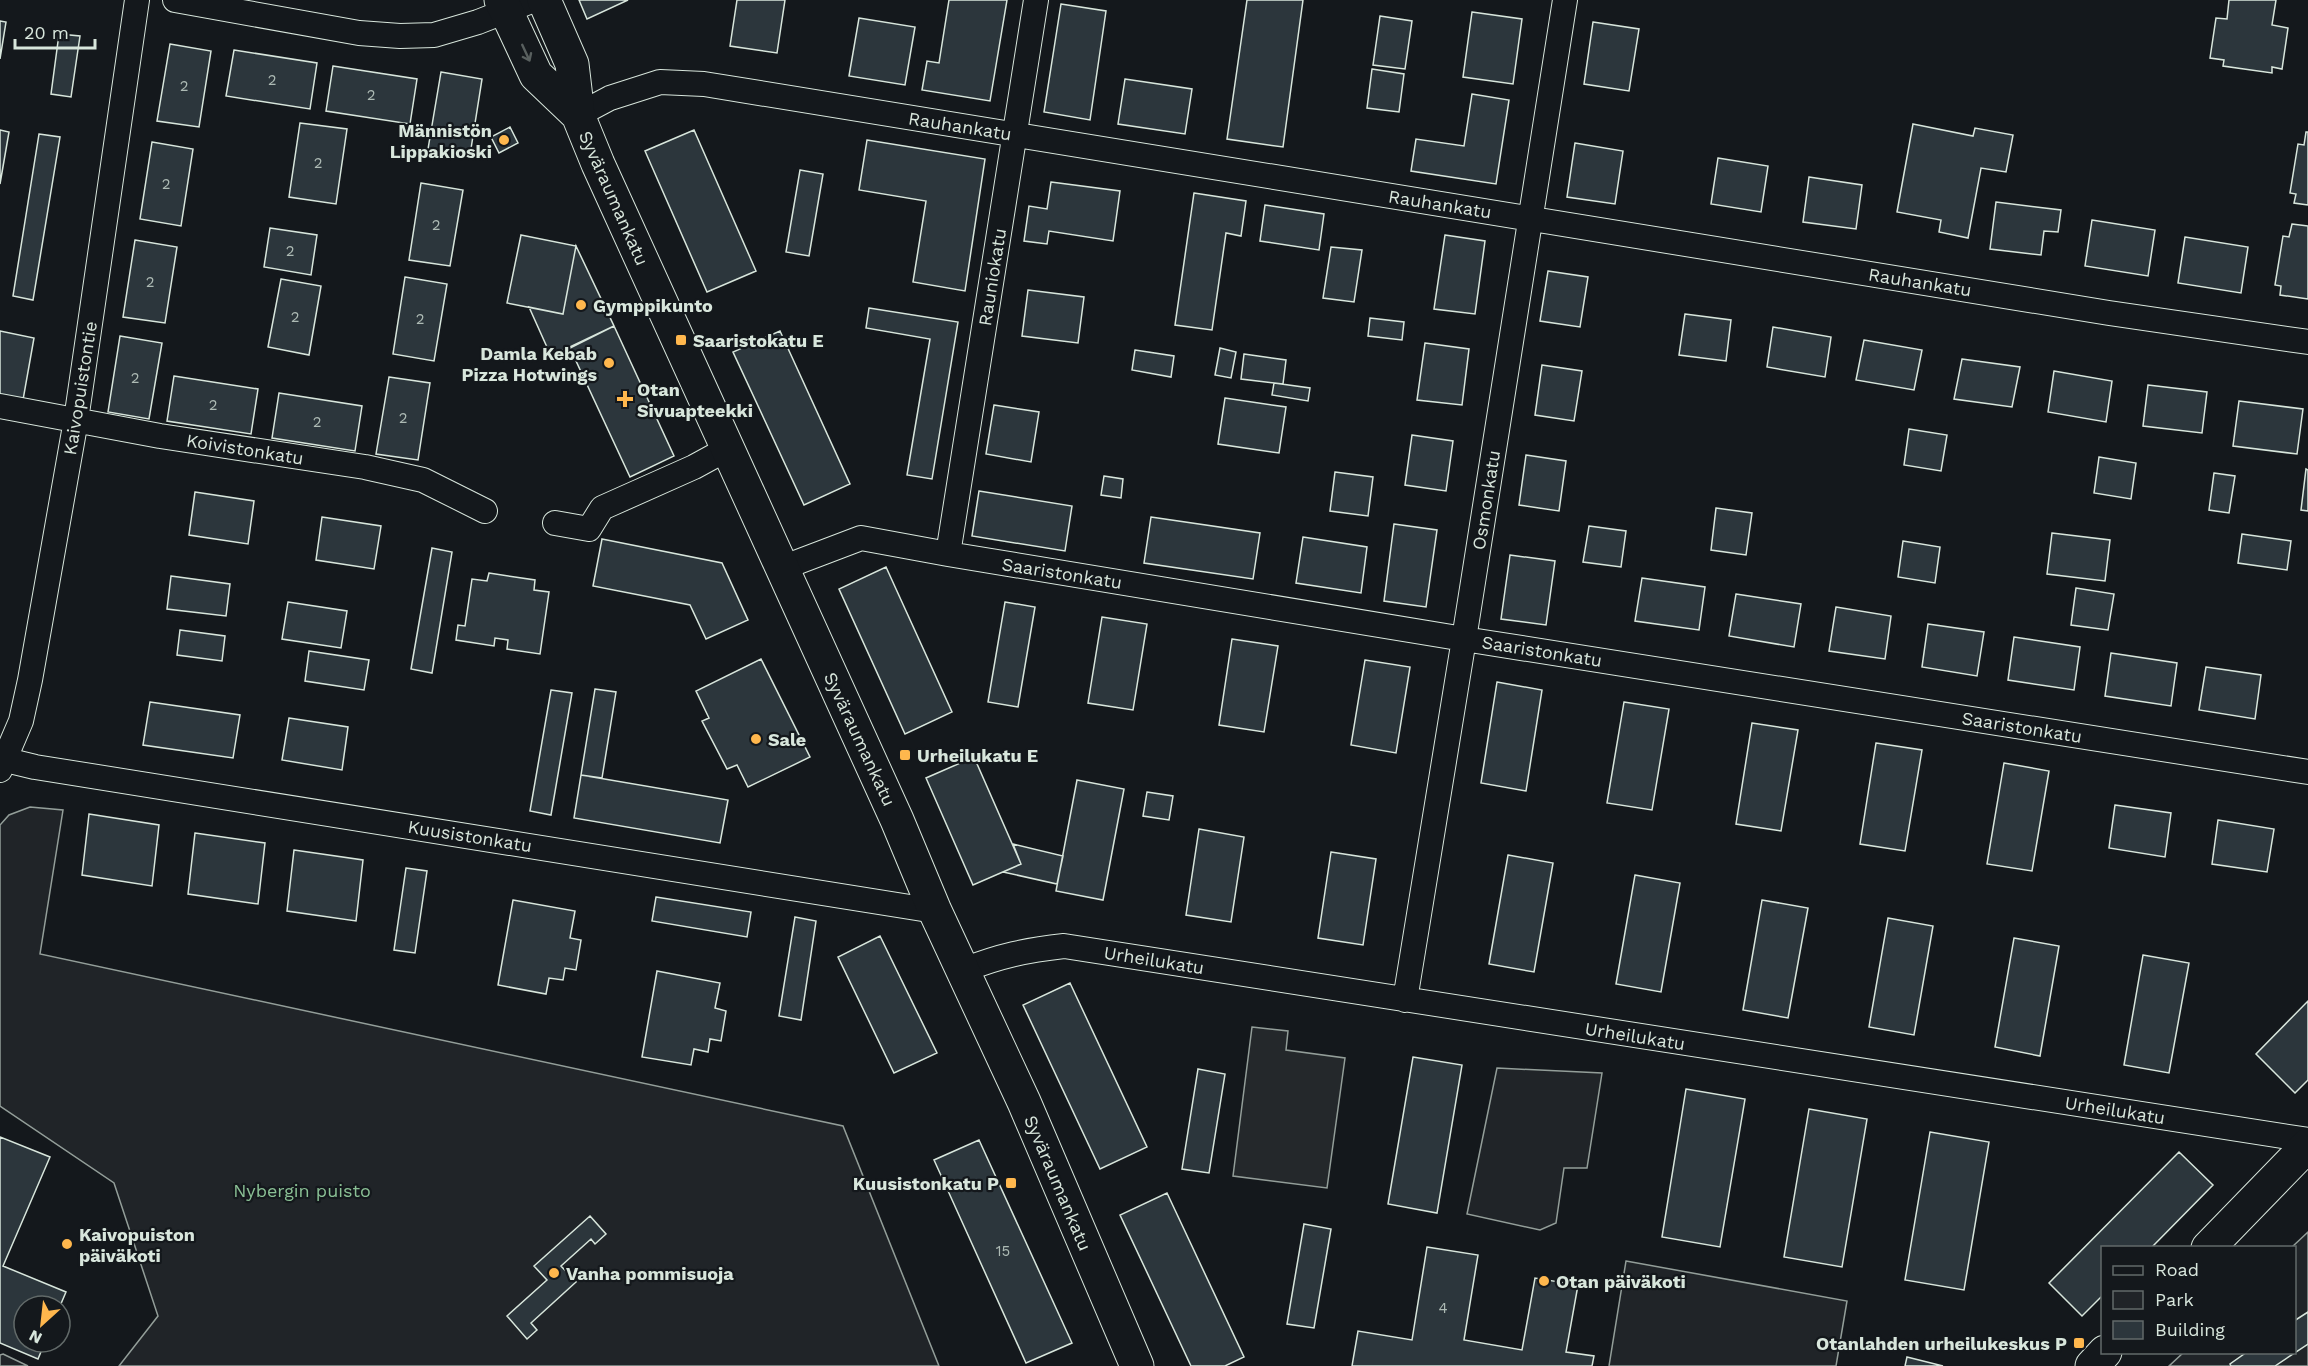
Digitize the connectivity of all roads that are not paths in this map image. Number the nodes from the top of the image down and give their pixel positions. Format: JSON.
{"nodes":[{"id":1,"x":138,"y":0,"type":"edge"},
{"id":2,"x":175,"y":0,"type":"edge"},
{"id":3,"x":544,"y":0,"type":"edge"},
{"id":4,"x":1036,"y":0,"type":"edge"},
{"id":5,"x":1565,"y":0,"type":"edge"},
{"id":6,"x":514,"y":4,"type":"edge"},
{"id":7,"x":578,"y":115,"type":"junction"},
{"id":8,"x":1014,"y":135,"type":"junction"},
{"id":9,"x":1531,"y":218,"type":"junction"},
{"id":10,"x":2308,"y":342,"type":"edge"},
{"id":11,"x":0,"y":406,"type":"edge"},
{"id":12,"x":76,"y":420,"type":"junction"},
{"id":13,"x":727,"y":449,"type":"junction"},
{"id":14,"x":485,"y":511,"type":"dead end"},
{"id":15,"x":555,"y":523,"type":"dead end"},
{"id":16,"x":948,"y":554,"type":"junction"},
{"id":17,"x":782,"y":568,"type":"junction"},
{"id":18,"x":1464,"y":639,"type":"junction"},
{"id":19,"x":3,"y":765,"type":"edge"},
{"id":20,"x":2308,"y":772,"type":"edge"},
{"id":21,"x":935,"y":911,"type":"junction"},
{"id":22,"x":964,"y":970,"type":"junction"},
{"id":23,"x":1405,"y":1000,"type":"junction"},
{"id":24,"x":2308,"y":1140,"type":"edge"},
{"id":25,"x":2308,"y":1144,"type":"edge"},
{"id":26,"x":2210,"y":1246,"type":"edge"},
{"id":27,"x":2104,"y":1354,"type":"edge"},
{"id":28,"x":1137,"y":1366,"type":"edge"},
{"id":29,"x":2092,"y":1366,"type":"edge"}],
"edges":[{"from":1,"to":12,"type":"street","name":"Kaivopuistontie"},
{"from":2,"to":6,"type":"street"},
{"from":3,"to":7,"type":"main road","name":"Syväraumankatu"},
{"from":4,"to":8,"type":"street","name":"Rauniokatu"},
{"from":5,"to":9,"type":"street","name":"Osmonkatu"},
{"from":6,"to":7,"type":"main road","name":"Syväraumankatu","one_way":true},
{"from":7,"to":8,"type":"street","name":"Rauhankatu"},
{"from":7,"to":13,"type":"main road","name":"Syväraumankatu"},
{"from":8,"to":9,"type":"street","name":"Rauhankatu"},
{"from":8,"to":16,"type":"street","name":"Rauniokatu"},
{"from":9,"to":10,"type":"street","name":"Rauhankatu"},
{"from":9,"to":18,"type":"street","name":"Osmonkatu"},
{"from":11,"to":12,"type":"street","name":"Koivistonkatu"},
{"from":12,"to":14,"type":"street","name":"Koivistonkatu"},
{"from":12,"to":19,"type":"street","name":"Kaivopuistontie"},
{"from":13,"to":15,"type":"street"},
{"from":13,"to":17,"type":"main road","name":"Syväraumankatu"},
{"from":16,"to":17,"type":"street","name":"Saaristonkatu"},
{"from":16,"to":18,"type":"street","name":"Saaristonkatu"},
{"from":17,"to":21,"type":"main road","name":"Syväraumankatu"},
{"from":18,"to":20,"type":"street","name":"Saaristonkatu"},
{"from":18,"to":23,"type":"street","name":"Osmonkatu"},
{"from":19,"to":21,"type":"street","name":"Kuusistonkatu"},
{"from":21,"to":22,"type":"main road","name":"Syväraumankatu"},
{"from":22,"to":23,"type":"street","name":"Urheilukatu"},
{"from":22,"to":28,"type":"main road","name":"Syväraumankatu"},
{"from":23,"to":24,"type":"street","name":"Urheilukatu"},
{"from":25,"to":26,"type":"main road"},
{"from":27,"to":29,"type":"main road"}]}
